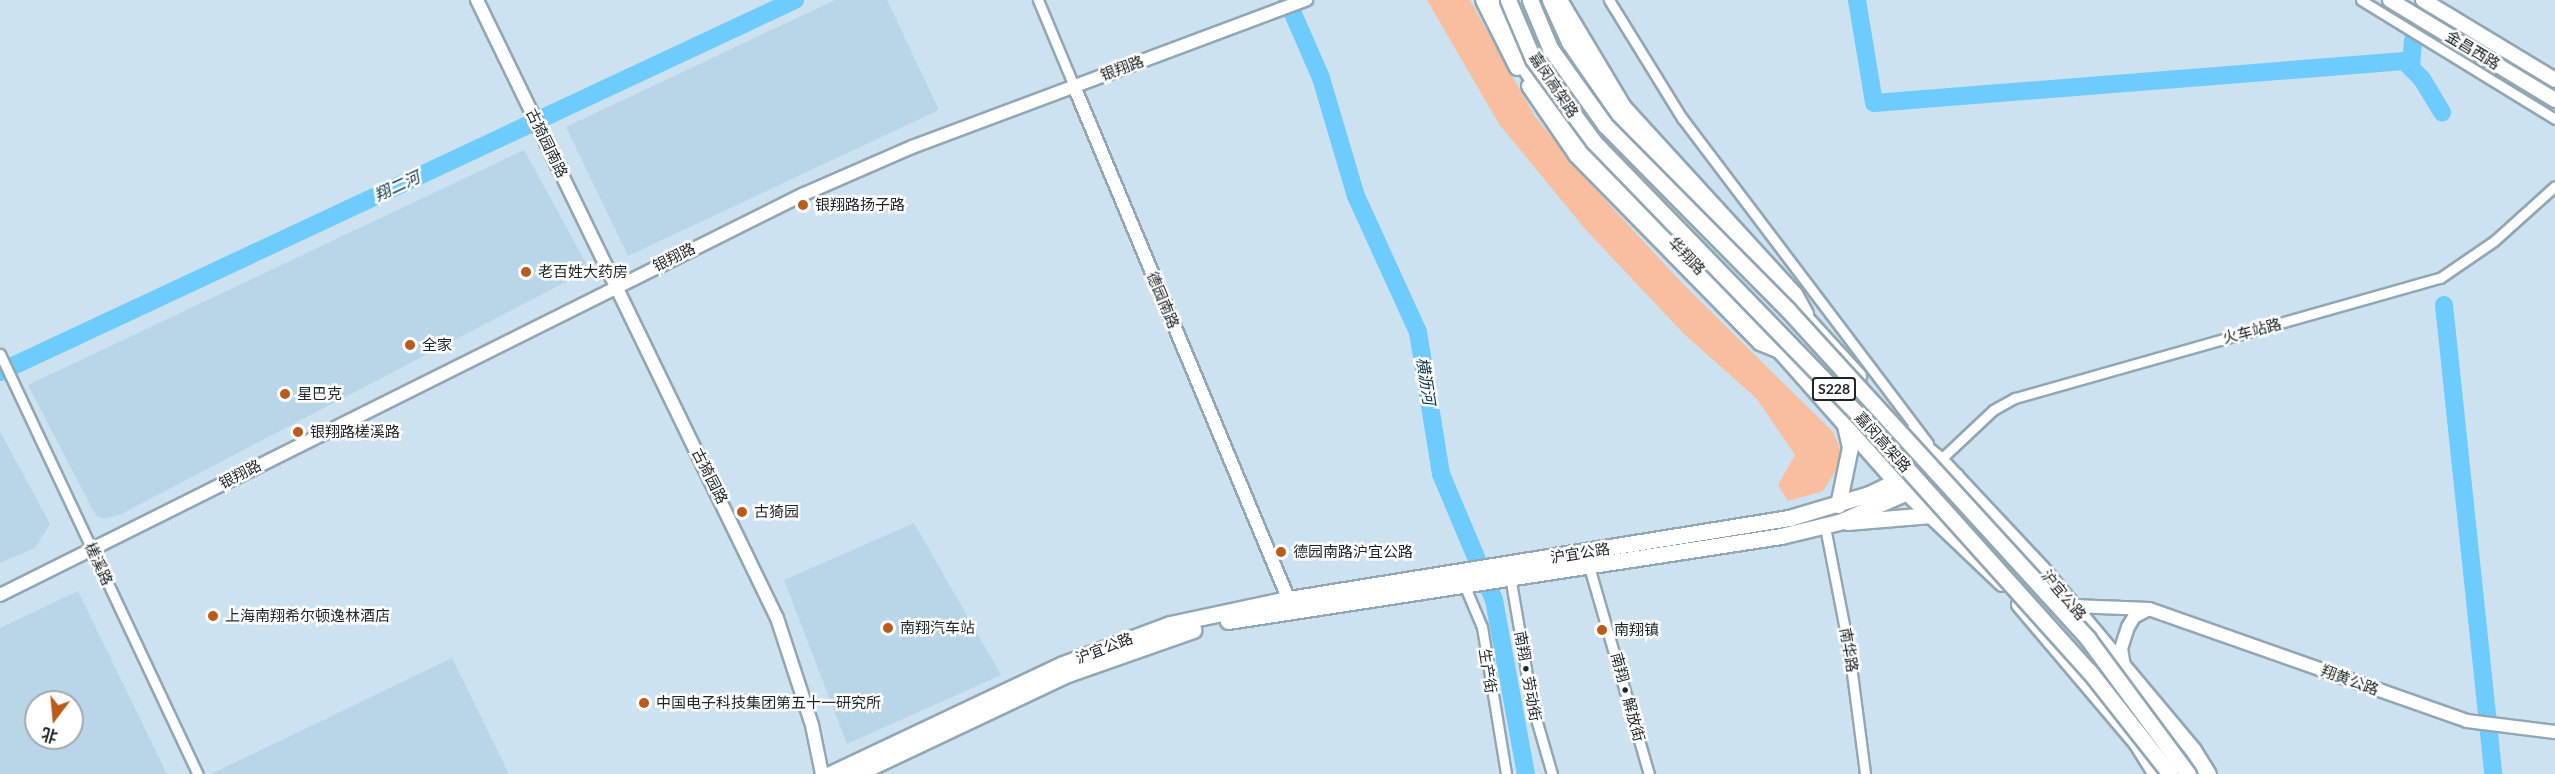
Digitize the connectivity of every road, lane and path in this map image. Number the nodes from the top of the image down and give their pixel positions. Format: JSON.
{"nodes":[{"id":1,"x":477,"y":0,"type":"edge"},
{"id":2,"x":1038,"y":0,"type":"edge"},
{"id":3,"x":1306,"y":0,"type":"edge"},
{"id":4,"x":1482,"y":0,"type":"edge"},
{"id":5,"x":1494,"y":0,"type":"edge"},
{"id":6,"x":1508,"y":0,"type":"edge"},
{"id":7,"x":1530,"y":0,"type":"edge"},
{"id":8,"x":1550,"y":0,"type":"edge"},
{"id":9,"x":1560,"y":0,"type":"edge"},
{"id":10,"x":1609,"y":0,"type":"edge"},
{"id":11,"x":2361,"y":0,"type":"edge"},
{"id":12,"x":2390,"y":0,"type":"edge"},
{"id":13,"x":2423,"y":0,"type":"edge"},
{"id":14,"x":2555,"y":80,"type":"edge"},
{"id":15,"x":1074,"y":86,"type":"junction"},
{"id":16,"x":2555,"y":100,"type":"edge"},
{"id":17,"x":2555,"y":119,"type":"edge"},
{"id":18,"x":2555,"y":186,"type":"edge"},
{"id":19,"x":616,"y":285,"type":"junction"},
{"id":20,"x":1810,"y":321,"type":"junction"},
{"id":21,"x":1781,"y":352,"type":"junction"},
{"id":22,"x":0,"y":354,"type":"edge"},
{"id":23,"x":1845,"y":423,"type":"junction"},
{"id":24,"x":1940,"y":460,"type":"junction"},
{"id":25,"x":1955,"y":476,"type":"junction"},
{"id":26,"x":1902,"y":487,"type":"junction"},
{"id":27,"x":1838,"y":505,"type":"junction"},
{"id":28,"x":1931,"y":515,"type":"junction"},
{"id":29,"x":1832,"y":524,"type":"junction"},
{"id":30,"x":92,"y":549,"type":"junction"},
{"id":31,"x":1587,"y":558,"type":"junction"},
{"id":32,"x":1502,"y":574,"type":"junction"},
{"id":33,"x":1467,"y":577,"type":"junction"},
{"id":34,"x":0,"y":595,"type":"edge"},
{"id":35,"x":1291,"y":605,"type":"junction"},
{"id":36,"x":2073,"y":606,"type":"junction"},
{"id":37,"x":2149,"y":609,"type":"junction"},
{"id":38,"x":2124,"y":666,"type":"junction"},
{"id":39,"x":2555,"y":732,"type":"edge"},
{"id":40,"x":198,"y":774,"type":"edge"},
{"id":41,"x":822,"y":774,"type":"edge"},
{"id":42,"x":830,"y":774,"type":"edge"},
{"id":43,"x":856,"y":774,"type":"edge"},
{"id":44,"x":1506,"y":774,"type":"edge"},
{"id":45,"x":1552,"y":774,"type":"edge"},
{"id":46,"x":1649,"y":774,"type":"edge"},
{"id":47,"x":1865,"y":774,"type":"edge"},
{"id":48,"x":2156,"y":774,"type":"edge"},
{"id":49,"x":2170,"y":774,"type":"edge"},
{"id":50,"x":2188,"y":774,"type":"edge"},
{"id":51,"x":2208,"y":774,"type":"edge"}],
"edges":[{"from":1,"to":19,"type":"street","name":"古猗园南路"},
{"from":2,"to":15,"type":"street","name":"德园南路"},
{"from":3,"to":15,"type":"street","name":"银翔路"},
{"from":4,"to":21,"type":"main road"},
{"from":5,"to":21,"type":"main road","name":"华翔路"},
{"from":6,"to":49,"type":"main road","name":"嘉闵高架路","number":"S228","bridge":true},
{"from":7,"to":50,"type":"main road","name":"嘉闵高架路","number":"S228","bridge":true},
{"from":8,"to":20,"type":"main road"},
{"from":9,"to":20,"type":"main road"},
{"from":10,"to":24,"type":"street"},
{"from":11,"to":17,"type":"street"},
{"from":12,"to":16,"type":"main road","name":"金昌西路"},
{"from":13,"to":14,"type":"main road","name":"金昌西路"},
{"from":15,"to":19,"type":"street","name":"银翔路"},
{"from":15,"to":35,"type":"street","name":"德园南路"},
{"from":18,"to":24,"type":"street","name":"火车站路"},
{"from":19,"to":30,"type":"street","name":"银翔路"},
{"from":19,"to":41,"type":"street","name":"古猗园路"},
{"from":20,"to":24,"type":"main road"},
{"from":21,"to":23,"type":"main road","name":"华翔路"},
{"from":22,"to":30,"type":"street","name":"槎溪路"},
{"from":23,"to":26,"type":"main road","name":"华翔路"},
{"from":23,"to":27,"type":"main road"},
{"from":24,"to":25,"type":"main road","name":"沪宜公路"},
{"from":24,"to":26,"type":"main road","name":"沪宜公路"},
{"from":25,"to":26,"type":"main road"},
{"from":25,"to":36,"type":"main road","name":"沪宜公路"},
{"from":26,"to":27,"type":"main road","name":"沪宜公路"},
{"from":26,"to":28,"type":"main road"},
{"from":26,"to":29,"type":"main road","name":"沪宜公路"},
{"from":27,"to":31,"type":"main road","name":"沪宜公路"},
{"from":28,"to":29,"type":"main road"},
{"from":28,"to":48,"type":"main road"},
{"from":29,"to":31,"type":"main road","name":"沪宜公路"},
{"from":29,"to":47,"type":"street","name":"南华路"},
{"from":30,"to":34,"type":"street","name":"银翔路"},
{"from":30,"to":40,"type":"street","name":"槎溪路"},
{"from":31,"to":32,"type":"main road","name":"沪宜公路"},
{"from":31,"to":46,"type":"street","name":"南翔 • 解放街"},
{"from":32,"to":33,"type":"main road","name":"沪宜公路"},
{"from":32,"to":45,"type":"street","name":"南翔 • 劳动街"},
{"from":33,"to":35,"type":"main road","name":"沪宜公路"},
{"from":33,"to":44,"type":"street","name":"生产街"},
{"from":35,"to":42,"type":"main road","name":"沪宜公路"},
{"from":35,"to":43,"type":"main road","name":"沪宜公路"},
{"from":36,"to":37,"type":"street","name":"翔黄公路"},
{"from":36,"to":38,"type":"main road","name":"沪宜公路"},
{"from":37,"to":38,"type":"street"},
{"from":37,"to":39,"type":"street","name":"翔黄公路"},
{"from":38,"to":51,"type":"main road","name":"沪宜公路"}]}
